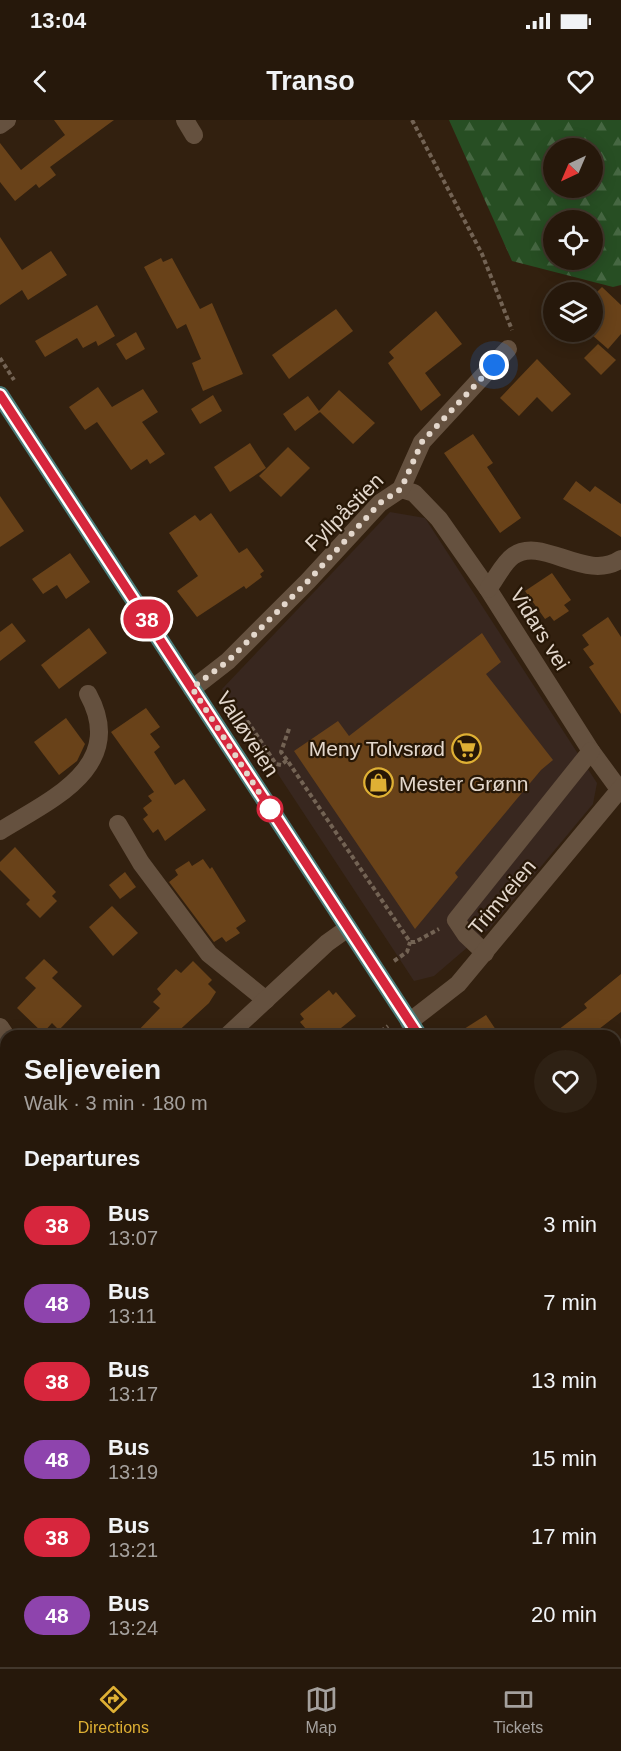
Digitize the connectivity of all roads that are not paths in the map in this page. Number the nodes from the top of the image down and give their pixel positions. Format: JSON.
{"nodes":[{"id":1,"x":7,"y":120,"type":"edge"},
{"id":2,"x":0,"y":125,"type":"edge"},
{"id":3,"x":508,"y":350,"type":"road end"},
{"id":4,"x":0,"y":395,"type":"edge"},
{"id":5,"x":401,"y":489,"type":"junction"},
{"id":6,"x":621,"y":559,"type":"edge"},
{"id":7,"x":488,"y":590,"type":"junction"},
{"id":8,"x":192,"y":688,"type":"junction"},
{"id":9,"x":88,"y":694,"type":"dead end"},
{"id":10,"x":591,"y":751,"type":"junction"},
{"id":11,"x":620,"y":791,"type":"edge"},
{"id":12,"x":118,"y":824,"type":"dead end"},
{"id":13,"x":0,"y":831,"type":"edge"},
{"id":14,"x":348,"y":928,"type":"junction"},
{"id":15,"x":485,"y":952,"type":"junction"},
{"id":16,"x":266,"y":1000,"type":"junction"},
{"id":17,"x":414,"y":1029,"type":"edge"},
{"id":18,"x":234,"y":1030,"type":"edge"}],
"edges":[{"from":1,"to":2,"type":"street"},
{"from":3,"to":5,"type":"street","name":"Fyllpåstien"},
{"from":4,"to":8,"type":"main road","name":"Valløveien"},
{"from":5,"to":7,"type":"street"},
{"from":5,"to":8,"type":"street","name":"Fyllpåstien"},
{"from":6,"to":7,"type":"street","name":"Vidars vei"},
{"from":7,"to":10,"type":"street","name":"Vidars vei"},
{"from":8,"to":14,"type":"main road","name":"Valløveien"},
{"from":9,"to":13,"type":"street"},
{"from":10,"to":11,"type":"street","name":"Vidars vei"},
{"from":10,"to":15,"type":"street"},
{"from":11,"to":15,"type":"street","name":"Trimveien"},
{"from":12,"to":16,"type":"street"},
{"from":14,"to":16,"type":"street"},
{"from":14,"to":17,"type":"main road","name":"Valløveien"},
{"from":15,"to":17,"type":"street","name":"Trimveien"},
{"from":16,"to":18,"type":"street"}]}
